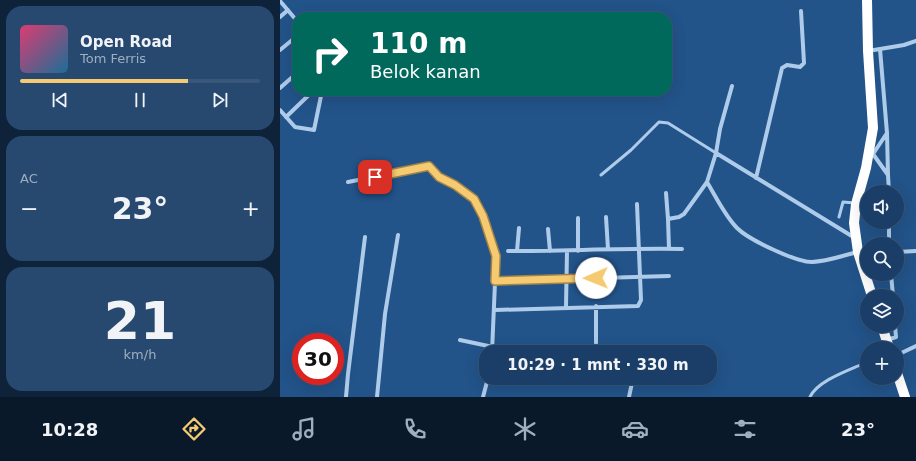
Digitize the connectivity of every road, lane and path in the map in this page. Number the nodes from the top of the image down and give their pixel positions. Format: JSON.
{"nodes":[{"id":1,"x":867,"y":0,"type":"edge"},
{"id":2,"x":280,"y":1,"type":"edge"},
{"id":3,"x":288,"y":10,"type":"junction"},
{"id":4,"x":801,"y":11,"type":"dead end"},
{"id":5,"x":292,"y":15,"type":"edge"},
{"id":6,"x":280,"y":17,"type":"edge"},
{"id":7,"x":292,"y":40,"type":"edge"},
{"id":8,"x":916,"y":41,"type":"edge"},
{"id":9,"x":880,"y":49,"type":"junction"},
{"id":10,"x":280,"y":50,"type":"edge"},
{"id":11,"x":868,"y":51,"type":"junction"},
{"id":12,"x":292,"y":77,"type":"edge"},
{"id":13,"x":732,"y":86,"type":"dead end"},
{"id":14,"x":280,"y":88,"type":"edge"},
{"id":15,"x":308,"y":96,"type":"edge"},
{"id":16,"x":321,"y":96,"type":"edge"},
{"id":17,"x":280,"y":110,"type":"edge"},
{"id":18,"x":286,"y":117,"type":"junction"},
{"id":19,"x":887,"y":133,"type":"junction"},
{"id":20,"x":716,"y":153,"type":"junction"},
{"id":21,"x":871,"y":154,"type":"junction"},
{"id":22,"x":601,"y":175,"type":"dead end"},
{"id":23,"x":888,"y":176,"type":"junction"},
{"id":24,"x":756,"y":178,"type":"junction"},
{"id":25,"x":348,"y":182,"type":"dead end"},
{"id":26,"x":707,"y":182,"type":"junction"},
{"id":27,"x":888,"y":185,"type":"edge"},
{"id":28,"x":666,"y":193,"type":"dead end"},
{"id":29,"x":637,"y":204,"type":"dead end"},
{"id":30,"x":856,"y":204,"type":"junction"},
{"id":31,"x":606,"y":217,"type":"dead end"},
{"id":32,"x":839,"y":217,"type":"dead end"},
{"id":33,"x":578,"y":218,"type":"dead end"},
{"id":34,"x":668,"y":218,"type":"junction"},
{"id":35,"x":519,"y":228,"type":"dead end"},
{"id":36,"x":548,"y":229,"type":"dead end"},
{"id":37,"x":398,"y":235,"type":"dead end"},
{"id":38,"x":365,"y":237,"type":"dead end"},
{"id":39,"x":856,"y":238,"type":"junction"},
{"id":40,"x":638,"y":248,"type":"junction"},
{"id":41,"x":608,"y":249,"type":"junction"},
{"id":42,"x":669,"y":249,"type":"junction"},
{"id":43,"x":682,"y":249,"type":"dead end"},
{"id":44,"x":578,"y":250,"type":"junction"},
{"id":45,"x":508,"y":251,"type":"dead end"},
{"id":46,"x":517,"y":251,"type":"junction"},
{"id":47,"x":550,"y":251,"type":"junction"},
{"id":48,"x":566,"y":251,"type":"junction"},
{"id":49,"x":916,"y":251,"type":"edge"},
{"id":50,"x":858,"y":252,"type":"junction"},
{"id":51,"x":904,"y":252,"type":"edge"},
{"id":52,"x":669,"y":276,"type":"dead end"},
{"id":53,"x":640,"y":277,"type":"junction"},
{"id":54,"x":566,"y":278,"type":"junction"},
{"id":55,"x":495,"y":281,"type":"junction"},
{"id":56,"x":870,"y":289,"type":"edge"},
{"id":57,"x":596,"y":306,"type":"junction"},
{"id":58,"x":566,"y":307,"type":"junction"},
{"id":59,"x":495,"y":310,"type":"junction"},
{"id":60,"x":896,"y":333,"type":"edge"},
{"id":61,"x":460,"y":340,"type":"dead end"},
{"id":62,"x":891,"y":341,"type":"edge"},
{"id":63,"x":596,"y":343,"type":"dead end"},
{"id":64,"x":484,"y":345,"type":"edge"},
{"id":65,"x":493,"y":345,"type":"edge"},
{"id":66,"x":916,"y":346,"type":"edge"},
{"id":67,"x":904,"y":352,"type":"edge"},
{"id":68,"x":860,"y":365,"type":"edge"},
{"id":69,"x":486,"y":385,"type":"edge"},
{"id":70,"x":632,"y":385,"type":"edge"},
{"id":71,"x":900,"y":385,"type":"edge"},
{"id":72,"x":346,"y":397,"type":"edge"},
{"id":73,"x":377,"y":397,"type":"edge"},
{"id":74,"x":483,"y":397,"type":"edge"},
{"id":75,"x":629,"y":397,"type":"edge"},
{"id":76,"x":810,"y":397,"type":"edge"},
{"id":77,"x":904,"y":397,"type":"edge"}],
"edges":[{"from":1,"to":11,"type":"highway"},
{"from":2,"to":3,"type":"street"},
{"from":3,"to":5,"type":"street"},
{"from":3,"to":6,"type":"street"},
{"from":4,"to":24,"type":"street"},
{"from":7,"to":10,"type":"street"},
{"from":8,"to":9,"type":"street"},
{"from":9,"to":11,"type":"street"},
{"from":9,"to":19,"type":"street"},
{"from":11,"to":21,"type":"highway"},
{"from":12,"to":14,"type":"street"},
{"from":13,"to":20,"type":"street"},
{"from":15,"to":18,"type":"street"},
{"from":16,"to":18,"type":"street"},
{"from":17,"to":18,"type":"street"},
{"from":19,"to":21,"type":"street"},
{"from":19,"to":23,"type":"street"},
{"from":20,"to":22,"type":"lane"},
{"from":20,"to":24,"type":"street"},
{"from":20,"to":26,"type":"street"},
{"from":21,"to":23,"type":"street"},
{"from":21,"to":30,"type":"highway"},
{"from":23,"to":27,"type":"street"},
{"from":24,"to":39,"type":"street"},
{"from":25,"to":55,"type":"street"},
{"from":26,"to":34,"type":"street"},
{"from":26,"to":50,"type":"street"},
{"from":28,"to":34,"type":"street"},
{"from":29,"to":40,"type":"street"},
{"from":30,"to":32,"type":"lane"},
{"from":30,"to":39,"type":"highway"},
{"from":31,"to":41,"type":"street"},
{"from":33,"to":44,"type":"street"},
{"from":34,"to":42,"type":"street"},
{"from":35,"to":46,"type":"street"},
{"from":36,"to":47,"type":"street"},
{"from":37,"to":73,"type":"street"},
{"from":38,"to":72,"type":"street"},
{"from":39,"to":50,"type":"highway"},
{"from":40,"to":41,"type":"street"},
{"from":40,"to":42,"type":"street"},
{"from":40,"to":53,"type":"street"},
{"from":41,"to":44,"type":"street"},
{"from":42,"to":43,"type":"street"},
{"from":44,"to":48,"type":"street"},
{"from":45,"to":46,"type":"street"},
{"from":46,"to":47,"type":"street"},
{"from":47,"to":48,"type":"street"},
{"from":48,"to":54,"type":"street"},
{"from":49,"to":51,"type":"street"},
{"from":50,"to":56,"type":"highway"},
{"from":52,"to":53,"type":"street"},
{"from":53,"to":54,"type":"street"},
{"from":53,"to":57,"type":"street"},
{"from":54,"to":55,"type":"street"},
{"from":54,"to":58,"type":"street"},
{"from":55,"to":59,"type":"street"},
{"from":57,"to":58,"type":"street"},
{"from":57,"to":63,"type":"street"},
{"from":58,"to":59,"type":"street"},
{"from":59,"to":65,"type":"street"},
{"from":60,"to":62,"type":"street"},
{"from":61,"to":64,"type":"street"},
{"from":66,"to":67,"type":"street"},
{"from":68,"to":76,"type":"lane"},
{"from":69,"to":74,"type":"street"},
{"from":70,"to":75,"type":"street"},
{"from":71,"to":77,"type":"highway"}]}
